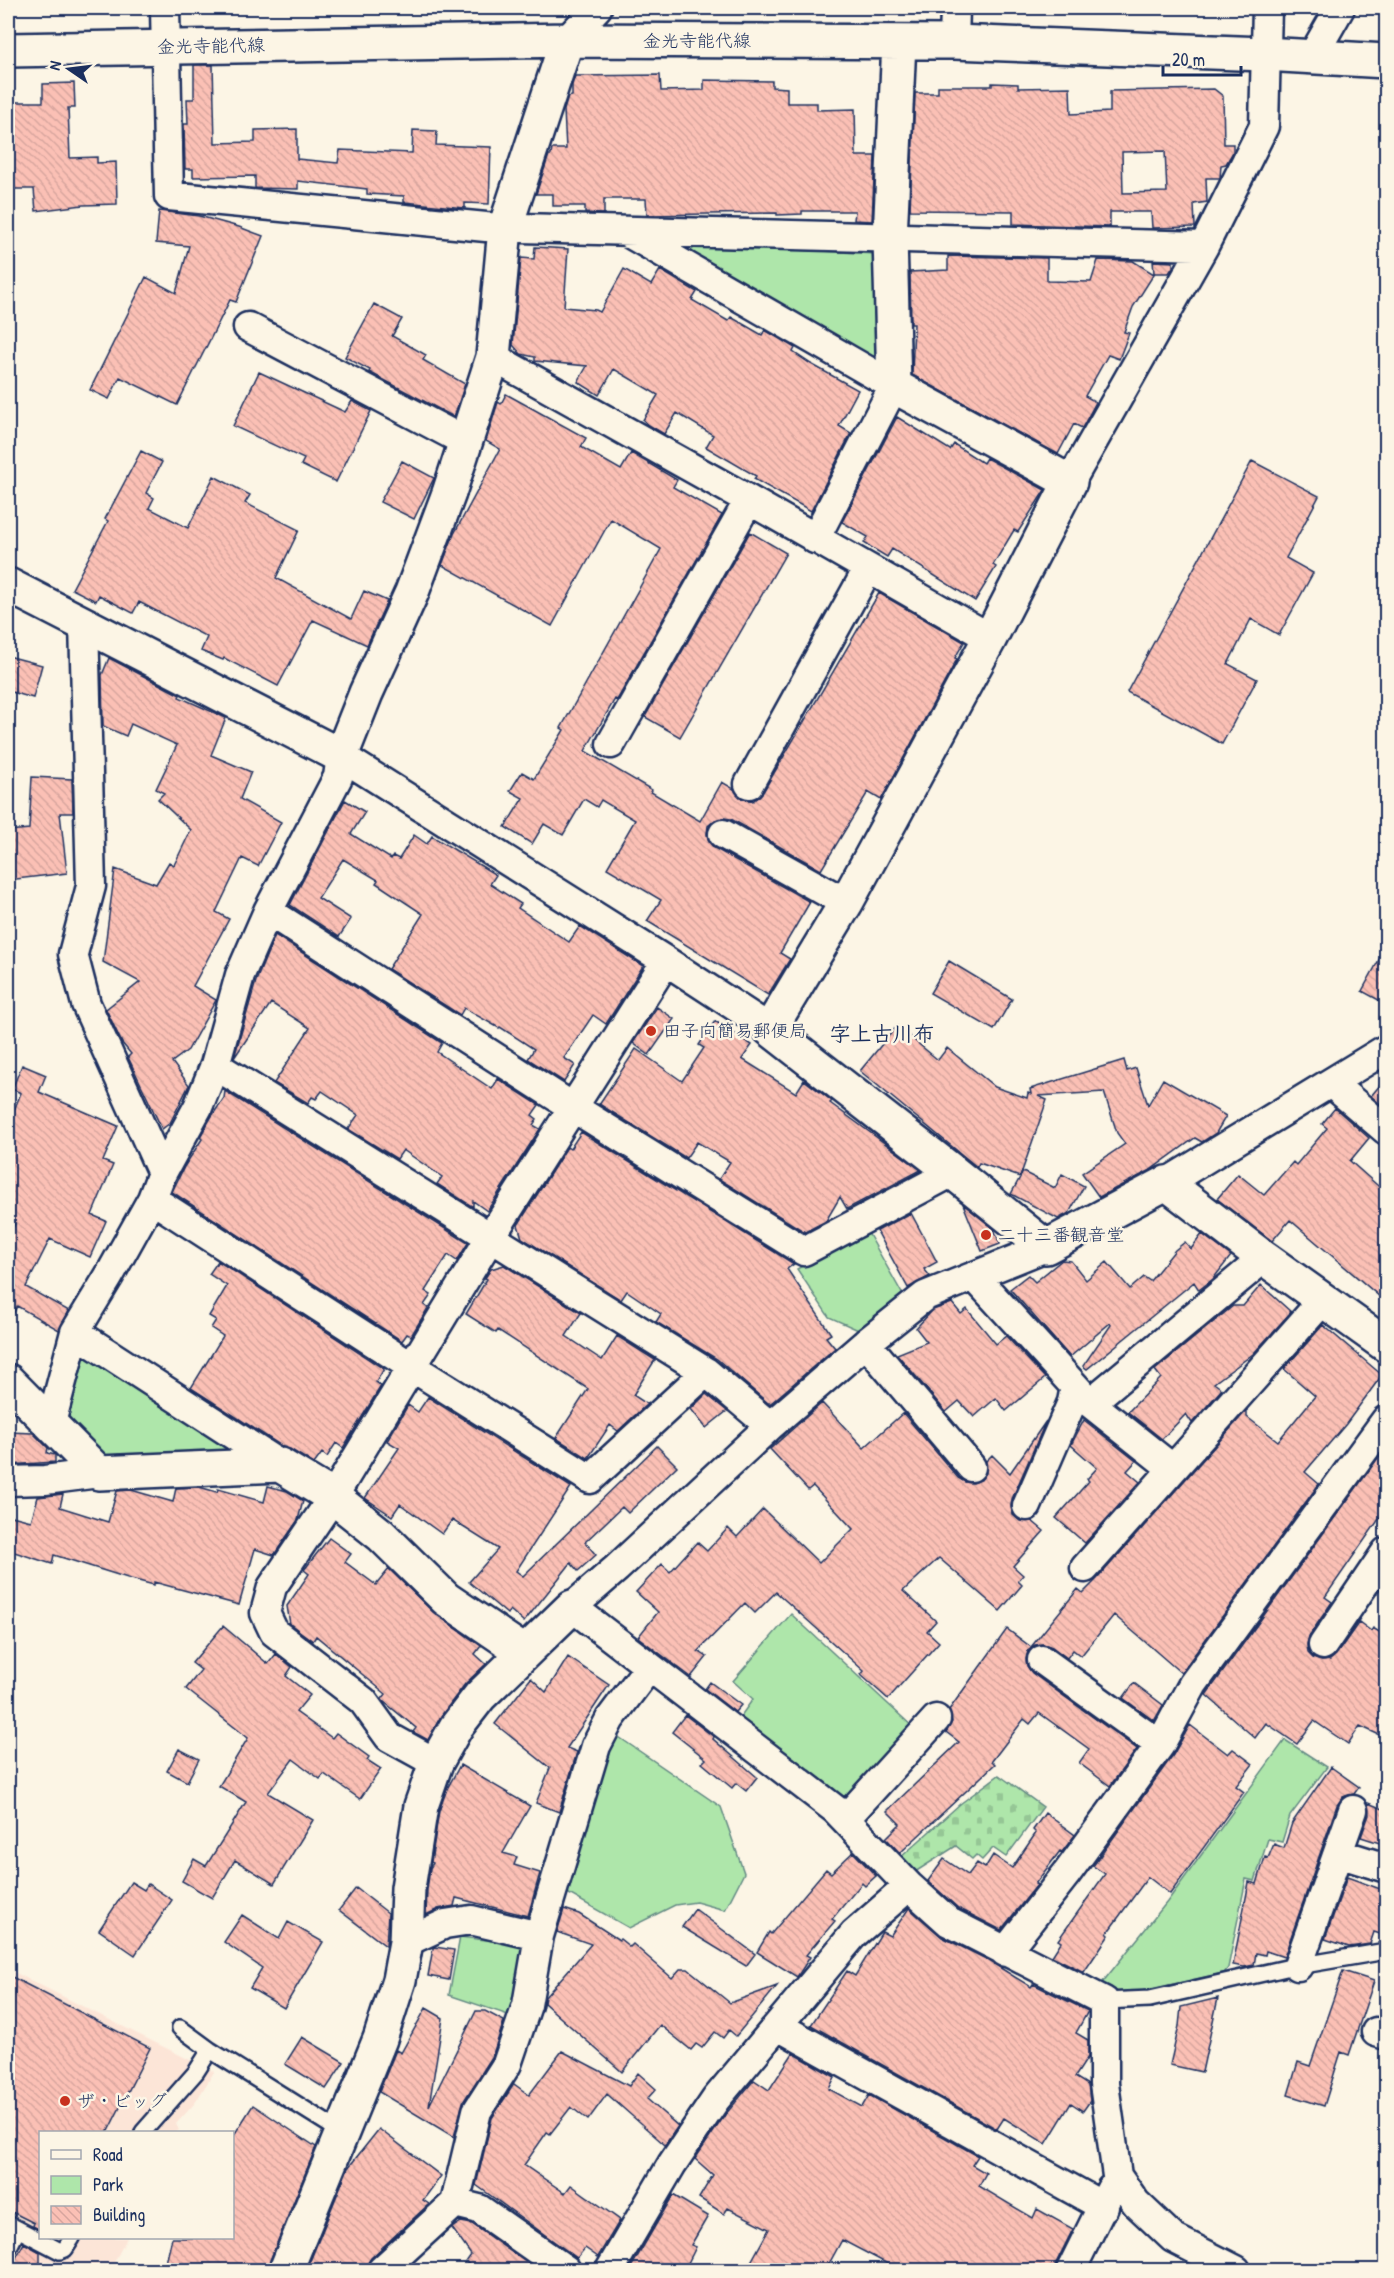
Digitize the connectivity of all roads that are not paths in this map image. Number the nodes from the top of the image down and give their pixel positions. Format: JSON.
{"nodes":[{"id":1,"x":165,"y":8,"type":"edge"},
{"id":2,"x":597,"y":8,"type":"edge"},
{"id":3,"x":955,"y":8,"type":"edge"},
{"id":4,"x":1267,"y":8,"type":"edge"},
{"id":5,"x":1340,"y":8,"type":"edge"},
{"id":6,"x":567,"y":40,"type":"junction"},
{"id":7,"x":899,"y":42,"type":"junction"},
{"id":8,"x":954,"y":42,"type":"junction"},
{"id":9,"x":166,"y":47,"type":"junction"},
{"id":10,"x":8,"y":50,"type":"edge"},
{"id":11,"x":1264,"y":54,"type":"junction"},
{"id":12,"x":1312,"y":57,"type":"junction"},
{"id":13,"x":1386,"y":61,"type":"edge"},
{"id":14,"x":505,"y":228,"type":"junction"},
{"id":15,"x":622,"y":229,"type":"junction"},
{"id":16,"x":890,"y":238,"type":"junction"},
{"id":17,"x":1204,"y":246,"type":"junction"},
{"id":18,"x":248,"y":327,"type":"dead end"},
{"id":19,"x":493,"y":357,"type":"junction"},
{"id":20,"x":894,"y":386,"type":"junction"},
{"id":21,"x":466,"y":442,"type":"junction"},
{"id":22,"x":1070,"y":482,"type":"junction"},
{"id":23,"x":749,"y":500,"type":"junction"},
{"id":24,"x":815,"y":539,"type":"junction"},
{"id":25,"x":868,"y":569,"type":"junction"},
{"id":26,"x":8,"y":585,"type":"edge"},
{"id":27,"x":84,"y":623,"type":"junction"},
{"id":28,"x":990,"y":638,"type":"junction"},
{"id":29,"x":611,"y":744,"type":"dead end"},
{"id":30,"x":341,"y":756,"type":"junction"},
{"id":31,"x":749,"y":784,"type":"dead end"},
{"id":32,"x":723,"y":834,"type":"dead end"},
{"id":33,"x":846,"y":903,"type":"junction"},
{"id":34,"x":268,"y":911,"type":"junction"},
{"id":35,"x":666,"y":961,"type":"junction"},
{"id":36,"x":770,"y":1029,"type":"junction"},
{"id":37,"x":1386,"y":1049,"type":"edge"},
{"id":38,"x":215,"y":1065,"type":"junction"},
{"id":39,"x":1331,"y":1083,"type":"junction"},
{"id":40,"x":574,"y":1108,"type":"junction"},
{"id":41,"x":1386,"y":1130,"type":"edge"},
{"id":42,"x":953,"y":1172,"type":"junction"},
{"id":43,"x":162,"y":1173,"type":"junction"},
{"id":44,"x":1166,"y":1183,"type":"junction"},
{"id":45,"x":152,"y":1199,"type":"junction"},
{"id":46,"x":490,"y":1238,"type":"junction"},
{"id":47,"x":1046,"y":1247,"type":"junction"},
{"id":48,"x":1264,"y":1258,"type":"junction"},
{"id":49,"x":974,"y":1276,"type":"junction"},
{"id":50,"x":1323,"y":1300,"type":"junction"},
{"id":51,"x":75,"y":1332,"type":"junction"},
{"id":52,"x":866,"y":1343,"type":"junction"},
{"id":53,"x":1386,"y":1345,"type":"edge"},
{"id":54,"x":412,"y":1367,"type":"junction"},
{"id":55,"x":706,"y":1372,"type":"junction"},
{"id":56,"x":8,"y":1381,"type":"edge"},
{"id":57,"x":1083,"y":1395,"type":"junction"},
{"id":58,"x":1386,"y":1420,"type":"edge"},
{"id":59,"x":51,"y":1423,"type":"junction"},
{"id":60,"x":770,"y":1426,"type":"junction"},
{"id":61,"x":280,"y":1465,"type":"junction"},
{"id":62,"x":971,"y":1467,"type":"dead end"},
{"id":63,"x":1173,"y":1469,"type":"junction"},
{"id":64,"x":99,"y":1473,"type":"junction"},
{"id":65,"x":8,"y":1480,"type":"edge"},
{"id":66,"x":333,"y":1497,"type":"junction"},
{"id":67,"x":1027,"y":1506,"type":"dead end"},
{"id":68,"x":1386,"y":1552,"type":"edge"},
{"id":69,"x":1085,"y":1568,"type":"dead end"},
{"id":70,"x":572,"y":1607,"type":"junction"},
{"id":71,"x":1323,"y":1645,"type":"dead end"},
{"id":72,"x":524,"y":1652,"type":"junction"},
{"id":73,"x":1042,"y":1660,"type":"dead end"},
{"id":74,"x":650,"y":1667,"type":"junction"},
{"id":75,"x":936,"y":1719,"type":"dead end"},
{"id":76,"x":1160,"y":1745,"type":"junction"},
{"id":77,"x":436,"y":1763,"type":"junction"},
{"id":78,"x":1353,"y":1810,"type":"dead end"},
{"id":79,"x":845,"y":1819,"type":"junction"},
{"id":80,"x":1338,"y":1853,"type":"junction"},
{"id":81,"x":1386,"y":1868,"type":"edge"},
{"id":82,"x":909,"y":1886,"type":"junction"},
{"id":83,"x":539,"y":1936,"type":"junction"},
{"id":84,"x":406,"y":1942,"type":"junction"},
{"id":85,"x":1386,"y":1951,"type":"edge"},
{"id":86,"x":1005,"y":1952,"type":"junction"},
{"id":87,"x":1298,"y":1966,"type":"junction"},
{"id":88,"x":1104,"y":2001,"type":"junction"},
{"id":89,"x":778,"y":2026,"type":"junction"},
{"id":90,"x":180,"y":2028,"type":"dead end"},
{"id":91,"x":210,"y":2050,"type":"junction"},
{"id":92,"x":145,"y":2131,"type":"edge"},
{"id":93,"x":341,"y":2132,"type":"junction"},
{"id":94,"x":1117,"y":2176,"type":"junction"},
{"id":95,"x":455,"y":2203,"type":"junction"},
{"id":96,"x":1104,"y":2207,"type":"junction"},
{"id":97,"x":13,"y":2226,"type":"edge"},
{"id":98,"x":71,"y":2239,"type":"edge"},
{"id":99,"x":8,"y":2249,"type":"edge"},
{"id":100,"x":286,"y":2271,"type":"edge"},
{"id":101,"x":382,"y":2271,"type":"edge"},
{"id":102,"x":566,"y":2271,"type":"edge"},
{"id":103,"x":610,"y":2271,"type":"edge"},
{"id":104,"x":1071,"y":2271,"type":"edge"},
{"id":105,"x":1236,"y":2271,"type":"edge"}],
"edges":[{"from":1,"to":9,"type":"street"},
{"from":2,"to":6,"type":"street"},
{"from":3,"to":8,"type":"street"},
{"from":4,"to":11,"type":"street"},
{"from":5,"to":12,"type":"street"},
{"from":6,"to":7,"type":"street","name":"金光寺能代線"},
{"from":6,"to":9,"type":"street","name":"金光寺能代線"},
{"from":6,"to":14,"type":"street"},
{"from":7,"to":8,"type":"street","name":"金光寺能代線"},
{"from":7,"to":16,"type":"street"},
{"from":8,"to":11,"type":"street","name":"金光寺能代線"},
{"from":9,"to":10,"type":"street","name":"金光寺能代線"},
{"from":9,"to":14,"type":"street"},
{"from":11,"to":12,"type":"street","name":"金光寺能代線"},
{"from":11,"to":17,"type":"street"},
{"from":12,"to":13,"type":"street","name":"金光寺能代線"},
{"from":14,"to":15,"type":"street"},
{"from":14,"to":19,"type":"street"},
{"from":15,"to":16,"type":"street"},
{"from":15,"to":20,"type":"street"},
{"from":16,"to":17,"type":"street"},
{"from":16,"to":20,"type":"street"},
{"from":17,"to":22,"type":"street"},
{"from":18,"to":21,"type":"street"},
{"from":19,"to":21,"type":"street"},
{"from":19,"to":23,"type":"street"},
{"from":20,"to":22,"type":"street"},
{"from":20,"to":24,"type":"street"},
{"from":21,"to":30,"type":"street"},
{"from":22,"to":28,"type":"street"},
{"from":23,"to":24,"type":"street"},
{"from":23,"to":29,"type":"street"},
{"from":24,"to":25,"type":"street"},
{"from":25,"to":28,"type":"street"},
{"from":25,"to":31,"type":"street"},
{"from":26,"to":27,"type":"street"},
{"from":27,"to":30,"type":"street"},
{"from":27,"to":43,"type":"street"},
{"from":28,"to":33,"type":"street"},
{"from":30,"to":34,"type":"street"},
{"from":30,"to":35,"type":"street"},
{"from":32,"to":33,"type":"street"},
{"from":33,"to":36,"type":"street"},
{"from":34,"to":38,"type":"street"},
{"from":34,"to":40,"type":"street"},
{"from":35,"to":36,"type":"street"},
{"from":35,"to":40,"type":"street"},
{"from":36,"to":42,"type":"street"},
{"from":37,"to":39,"type":"street"},
{"from":38,"to":43,"type":"street"},
{"from":38,"to":46,"type":"street"},
{"from":39,"to":41,"type":"street"},
{"from":39,"to":44,"type":"street"},
{"from":40,"to":42,"type":"street"},
{"from":40,"to":46,"type":"street"},
{"from":42,"to":47,"type":"street"},
{"from":43,"to":45,"type":"street"},
{"from":44,"to":47,"type":"street"},
{"from":44,"to":48,"type":"street"},
{"from":45,"to":51,"type":"street"},
{"from":45,"to":54,"type":"street"},
{"from":46,"to":54,"type":"street"},
{"from":46,"to":55,"type":"street"},
{"from":47,"to":49,"type":"street"},
{"from":48,"to":50,"type":"street"},
{"from":48,"to":57,"type":"street"},
{"from":49,"to":52,"type":"street"},
{"from":49,"to":57,"type":"street"},
{"from":50,"to":53,"type":"street"},
{"from":50,"to":63,"type":"street"},
{"from":51,"to":59,"type":"street"},
{"from":51,"to":61,"type":"street"},
{"from":52,"to":60,"type":"street"},
{"from":52,"to":62,"type":"street"},
{"from":54,"to":55,"type":"street"},
{"from":54,"to":66,"type":"street"},
{"from":55,"to":60,"type":"street"},
{"from":56,"to":59,"type":"street"},
{"from":57,"to":63,"type":"street"},
{"from":57,"to":67,"type":"street"},
{"from":58,"to":76,"type":"street"},
{"from":59,"to":64,"type":"street"},
{"from":60,"to":70,"type":"street"},
{"from":61,"to":64,"type":"street"},
{"from":61,"to":66,"type":"street"},
{"from":63,"to":69,"type":"street"},
{"from":64,"to":65,"type":"street"},
{"from":66,"to":72,"type":"street"},
{"from":66,"to":77,"type":"street"},
{"from":68,"to":71,"type":"street"},
{"from":70,"to":72,"type":"street"},
{"from":70,"to":74,"type":"street"},
{"from":72,"to":77,"type":"street"},
{"from":73,"to":76,"type":"street"},
{"from":74,"to":79,"type":"street"},
{"from":74,"to":83,"type":"street"},
{"from":75,"to":79,"type":"street"},
{"from":76,"to":86,"type":"street"},
{"from":77,"to":84,"type":"street"},
{"from":78,"to":80,"type":"street"},
{"from":79,"to":82,"type":"street"},
{"from":80,"to":81,"type":"street"},
{"from":80,"to":87,"type":"street"},
{"from":82,"to":86,"type":"street"},
{"from":82,"to":89,"type":"street"},
{"from":83,"to":84,"type":"street"},
{"from":83,"to":95,"type":"street"},
{"from":84,"to":93,"type":"street"},
{"from":85,"to":87,"type":"lane"},
{"from":86,"to":88,"type":"street"},
{"from":87,"to":88,"type":"lane"},
{"from":88,"to":94,"type":"street"},
{"from":89,"to":96,"type":"street"},
{"from":89,"to":103,"type":"street"},
{"from":90,"to":91,"type":"lane"},
{"from":91,"to":92,"type":"lane"},
{"from":91,"to":93,"type":"lane"},
{"from":93,"to":100,"type":"street"},
{"from":94,"to":96,"type":"street"},
{"from":94,"to":105,"type":"street"},
{"from":95,"to":101,"type":"street"},
{"from":95,"to":102,"type":"street"},
{"from":96,"to":104,"type":"street"},
{"from":97,"to":98,"type":"lane"},
{"from":97,"to":99,"type":"lane"}]}
